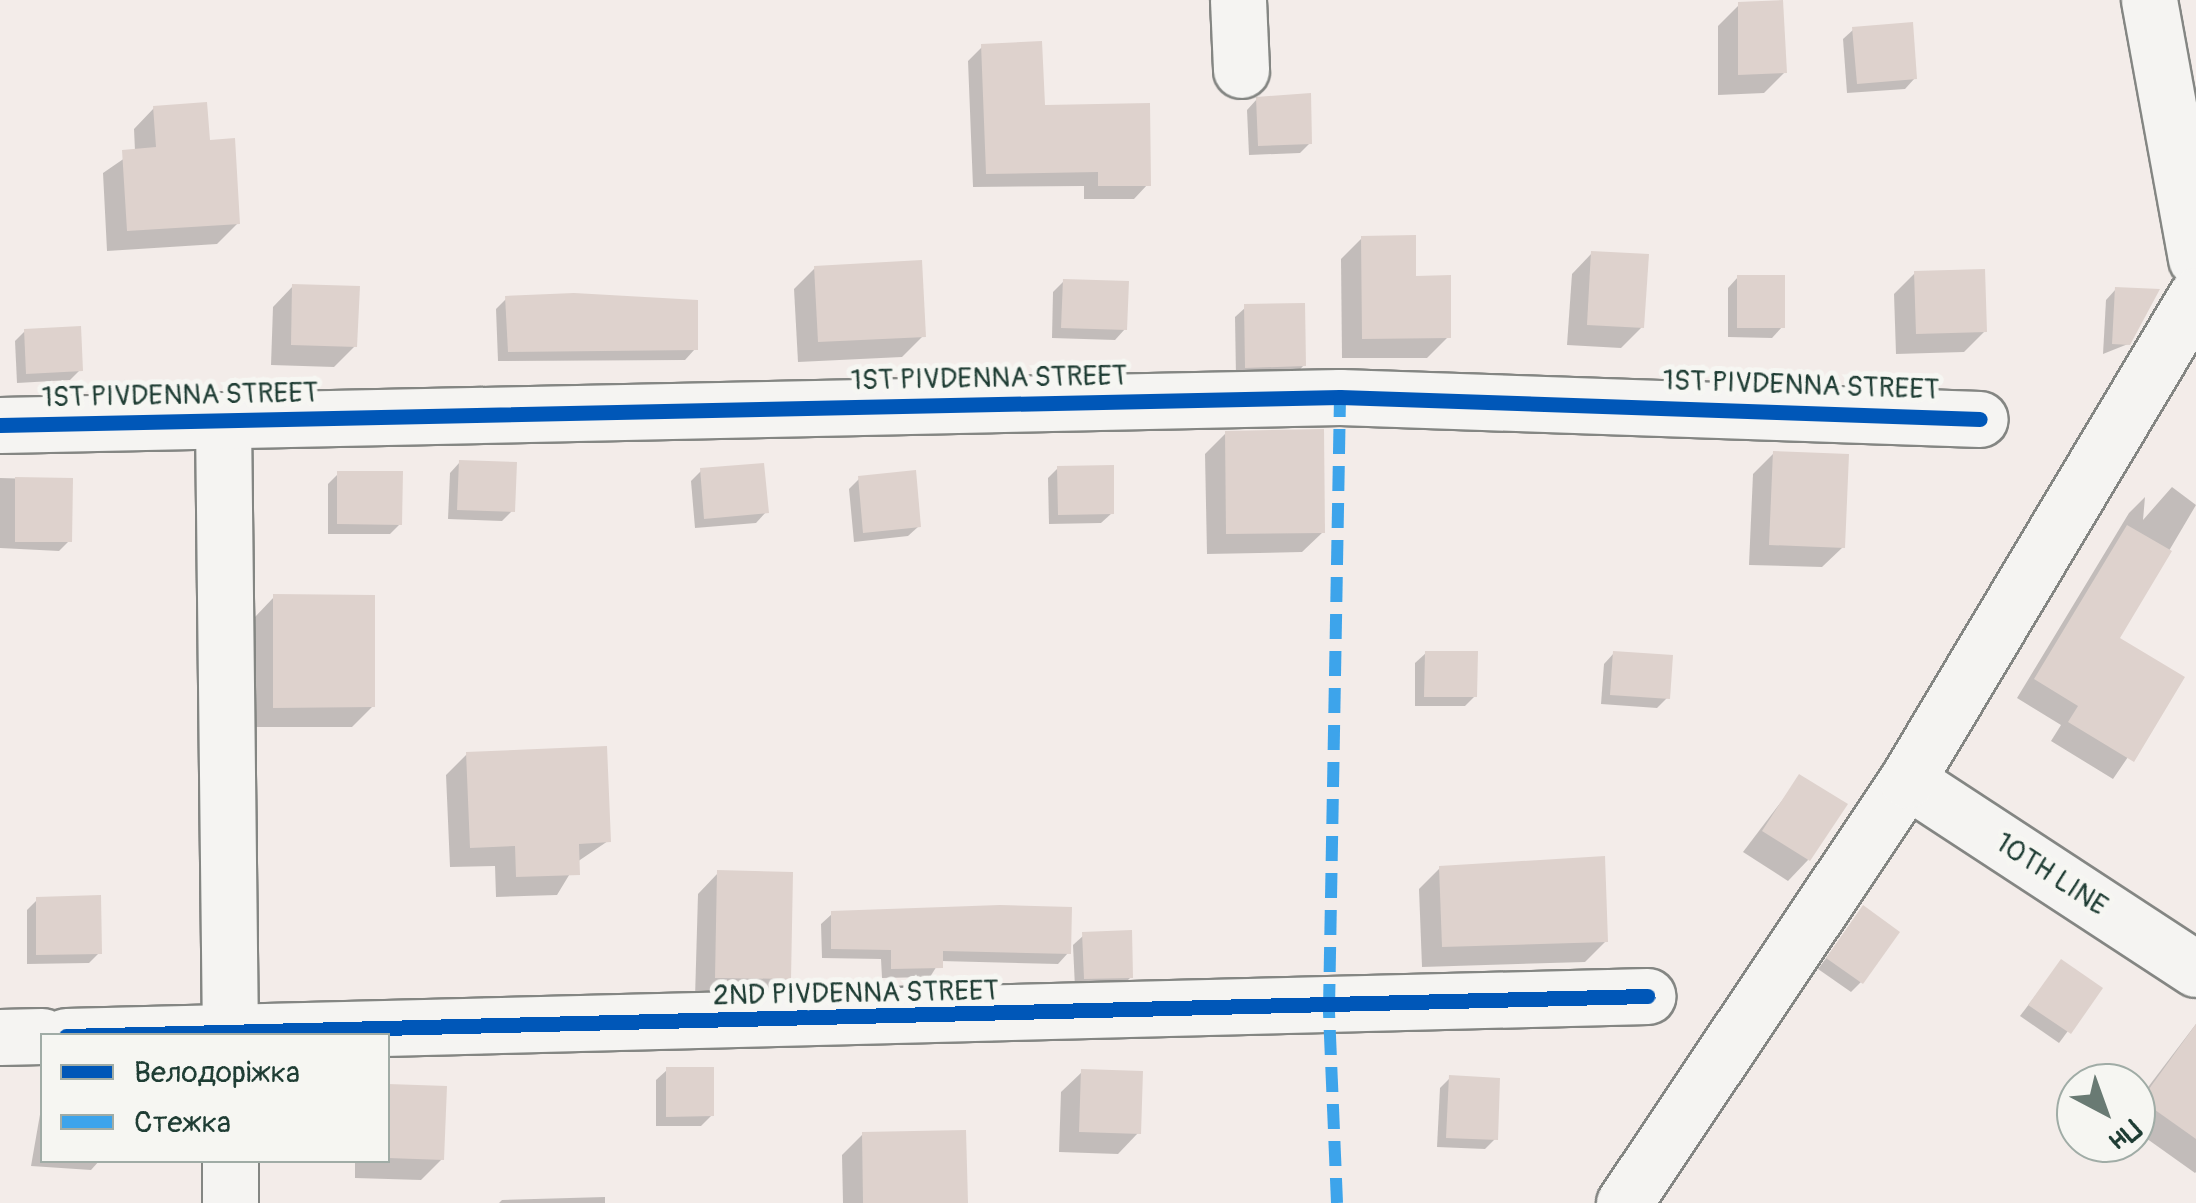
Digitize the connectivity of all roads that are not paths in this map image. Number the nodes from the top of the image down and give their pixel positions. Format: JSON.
{"nodes":[{"id":1,"x":1238,"y":0,"type":"edge"},
{"id":2,"x":2148,"y":0,"type":"edge"},
{"id":3,"x":1240,"y":70,"type":"dead end"},
{"id":4,"x":2196,"y":259,"type":"edge"},
{"id":5,"x":2196,"y":296,"type":"edge"},
{"id":6,"x":1980,"y":419,"type":"dead end"},
{"id":7,"x":223,"y":420,"type":"junction"},
{"id":8,"x":0,"y":425,"type":"edge"},
{"id":9,"x":1906,"y":780,"type":"junction"},
{"id":10,"x":2196,"y":969,"type":"edge"},
{"id":11,"x":1647,"y":996,"type":"dead end"},
{"id":12,"x":230,"y":1033,"type":"edge"},
{"id":13,"x":267,"y":1033,"type":"edge"},
{"id":14,"x":40,"y":1036,"type":"edge"},
{"id":15,"x":0,"y":1037,"type":"edge"},
{"id":16,"x":230,"y":1163,"type":"edge"},
{"id":17,"x":230,"y":1203,"type":"edge"},
{"id":18,"x":1624,"y":1203,"type":"edge"}],
"edges":[{"from":1,"to":3,"type":"street"},
{"from":2,"to":4,"type":"street"},
{"from":5,"to":9,"type":"street"},
{"from":6,"to":7,"type":"street","name":"1ST PIVDENNA STREET"},
{"from":7,"to":8,"type":"street","name":"1ST PIVDENNA STREET"},
{"from":7,"to":12,"type":"street"},
{"from":9,"to":10,"type":"street","name":"10TH LINE"},
{"from":9,"to":18,"type":"street"},
{"from":11,"to":13,"type":"street","name":"2ND PIVDENNA STREET"},
{"from":14,"to":15,"type":"street"},
{"from":16,"to":17,"type":"street"}]}
